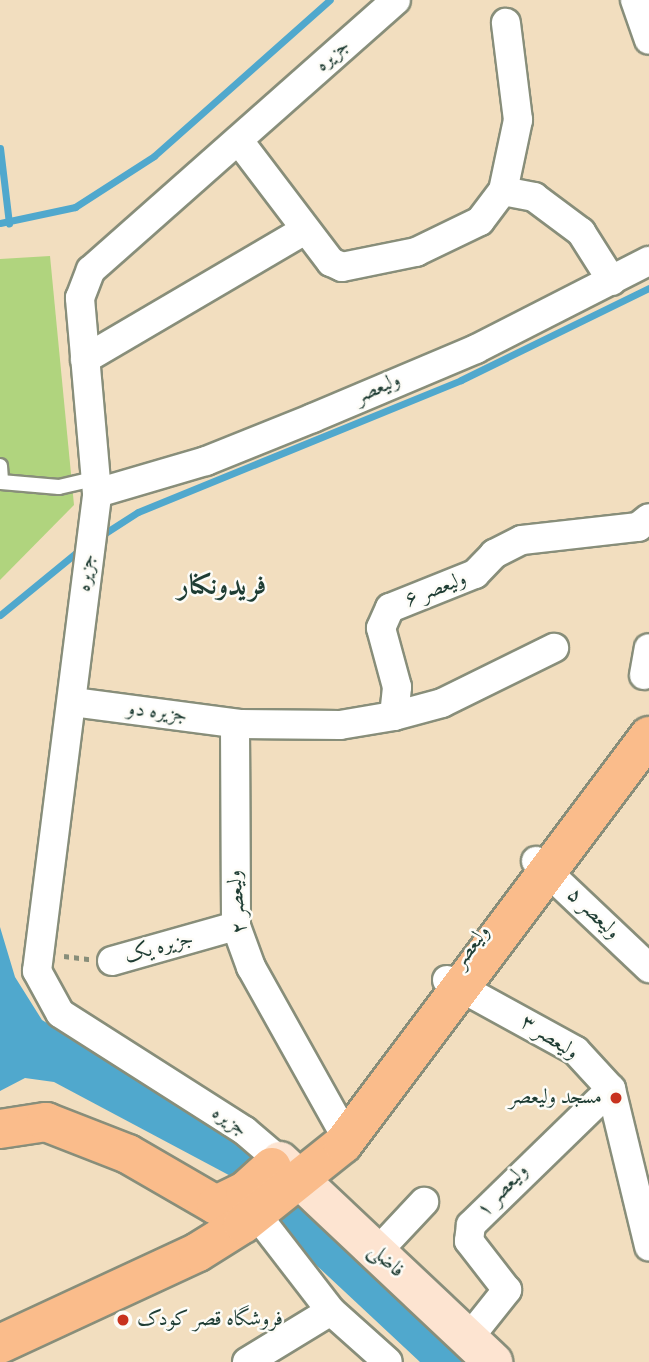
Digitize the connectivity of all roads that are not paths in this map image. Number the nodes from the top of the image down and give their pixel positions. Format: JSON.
{"nodes":[{"id":1,"x":396,"y":0,"type":"edge"},
{"id":2,"x":635,"y":0,"type":"edge"},
{"id":3,"x":506,"y":23,"type":"dead end"},
{"id":4,"x":649,"y":40,"type":"edge"},
{"id":5,"x":239,"y":141,"type":"junction"},
{"id":6,"x":503,"y":191,"type":"junction"},
{"id":7,"x":305,"y":230,"type":"junction"},
{"id":8,"x":649,"y":261,"type":"edge"},
{"id":9,"x":612,"y":281,"type":"junction"},
{"id":10,"x":85,"y":359,"type":"junction"},
{"id":11,"x":0,"y":467,"type":"edge"},
{"id":12,"x":96,"y":486,"type":"junction"},
{"id":13,"x":649,"y":518,"type":"edge"},
{"id":14,"x":554,"y":649,"type":"dead end"},
{"id":15,"x":647,"y":678,"type":"edge"},
{"id":16,"x":73,"y":702,"type":"junction"},
{"id":17,"x":394,"y":716,"type":"junction"},
{"id":18,"x":240,"y":724,"type":"junction"},
{"id":19,"x":649,"y":736,"type":"edge"},
{"id":20,"x":542,"y":866,"type":"junction"},
{"id":21,"x":236,"y":926,"type":"junction"},
{"id":22,"x":112,"y":961,"type":"road end"},
{"id":23,"x":649,"y":968,"type":"edge"},
{"id":24,"x":453,"y":985,"type":"junction"},
{"id":25,"x":611,"y":1089,"type":"junction"},
{"id":26,"x":0,"y":1129,"type":"edge"},
{"id":27,"x":341,"y":1131,"type":"junction"},
{"id":28,"x":287,"y":1171,"type":"junction"},
{"id":29,"x":157,"y":1173,"type":"junction"},
{"id":30,"x":424,"y":1202,"type":"dead end"},
{"id":31,"x":255,"y":1204,"type":"junction"},
{"id":32,"x":646,"y":1212,"type":"edge"},
{"id":33,"x":649,"y":1246,"type":"edge"},
{"id":34,"x":377,"y":1252,"type":"junction"},
{"id":35,"x":184,"y":1259,"type":"junction"},
{"id":36,"x":331,"y":1311,"type":"junction"},
{"id":37,"x":0,"y":1344,"type":"edge"},
{"id":38,"x":480,"y":1350,"type":"edge"},
{"id":39,"x":265,"y":1358,"type":"edge"},
{"id":40,"x":373,"y":1358,"type":"edge"}],
"edges":[{"from":1,"to":5,"type":"street","name":"جزیره"},
{"from":2,"to":4,"type":"street"},
{"from":3,"to":6,"type":"street"},
{"from":5,"to":7,"type":"street"},
{"from":5,"to":10,"type":"street","name":"جزیره"},
{"from":6,"to":7,"type":"street"},
{"from":6,"to":9,"type":"street"},
{"from":7,"to":10,"type":"street"},
{"from":8,"to":9,"type":"street","name":"ولیعصر"},
{"from":9,"to":12,"type":"street","name":"ولیعصر"},
{"from":10,"to":12,"type":"street","name":"جزیره"},
{"from":11,"to":12,"type":"lane"},
{"from":12,"to":16,"type":"street","name":"جزیره"},
{"from":13,"to":17,"type":"street","name":"ولیعصر ۶"},
{"from":14,"to":17,"type":"street"},
{"from":15,"to":20,"type":"main road","name":"ولیعصر"},
{"from":16,"to":18,"type":"street","name":"جزیره دو"},
{"from":16,"to":28,"type":"street","name":"جزیره"},
{"from":17,"to":18,"type":"street"},
{"from":18,"to":21,"type":"street","name":"ولیعصر ۲"},
{"from":19,"to":20,"type":"main road","name":"ولیعصر"},
{"from":20,"to":23,"type":"street","name":"ولیعصر ۵"},
{"from":20,"to":24,"type":"main road","name":"ولیعصر"},
{"from":21,"to":22,"type":"street","name":"جزیره یک"},
{"from":21,"to":27,"type":"street","name":"ولیعصر ۲"},
{"from":24,"to":25,"type":"street","name":"ولیعصر ۳"},
{"from":24,"to":27,"type":"main road","name":"ولیعصر"},
{"from":25,"to":32,"type":"street","name":"ولیعصر ۳"},
{"from":25,"to":38,"type":"street","name":"ولیعصر ۱"},
{"from":26,"to":29,"type":"main road"},
{"from":27,"to":28,"type":"main road","name":"ولیعصر"},
{"from":28,"to":31,"type":"main road","name":"ولیعصر"},
{"from":28,"to":34,"type":"main road","name":"فاضلی"},
{"from":29,"to":31,"type":"main road"},
{"from":29,"to":35,"type":"main road"},
{"from":30,"to":34,"type":"street"},
{"from":31,"to":35,"type":"main road"},
{"from":31,"to":36,"type":"street"},
{"from":32,"to":33,"type":"street","name":"ولیعصر ۳"},
{"from":34,"to":38,"type":"main road","name":"فاضلی"},
{"from":35,"to":37,"type":"main road"},
{"from":36,"to":39,"type":"street"},
{"from":36,"to":40,"type":"street"}]}
